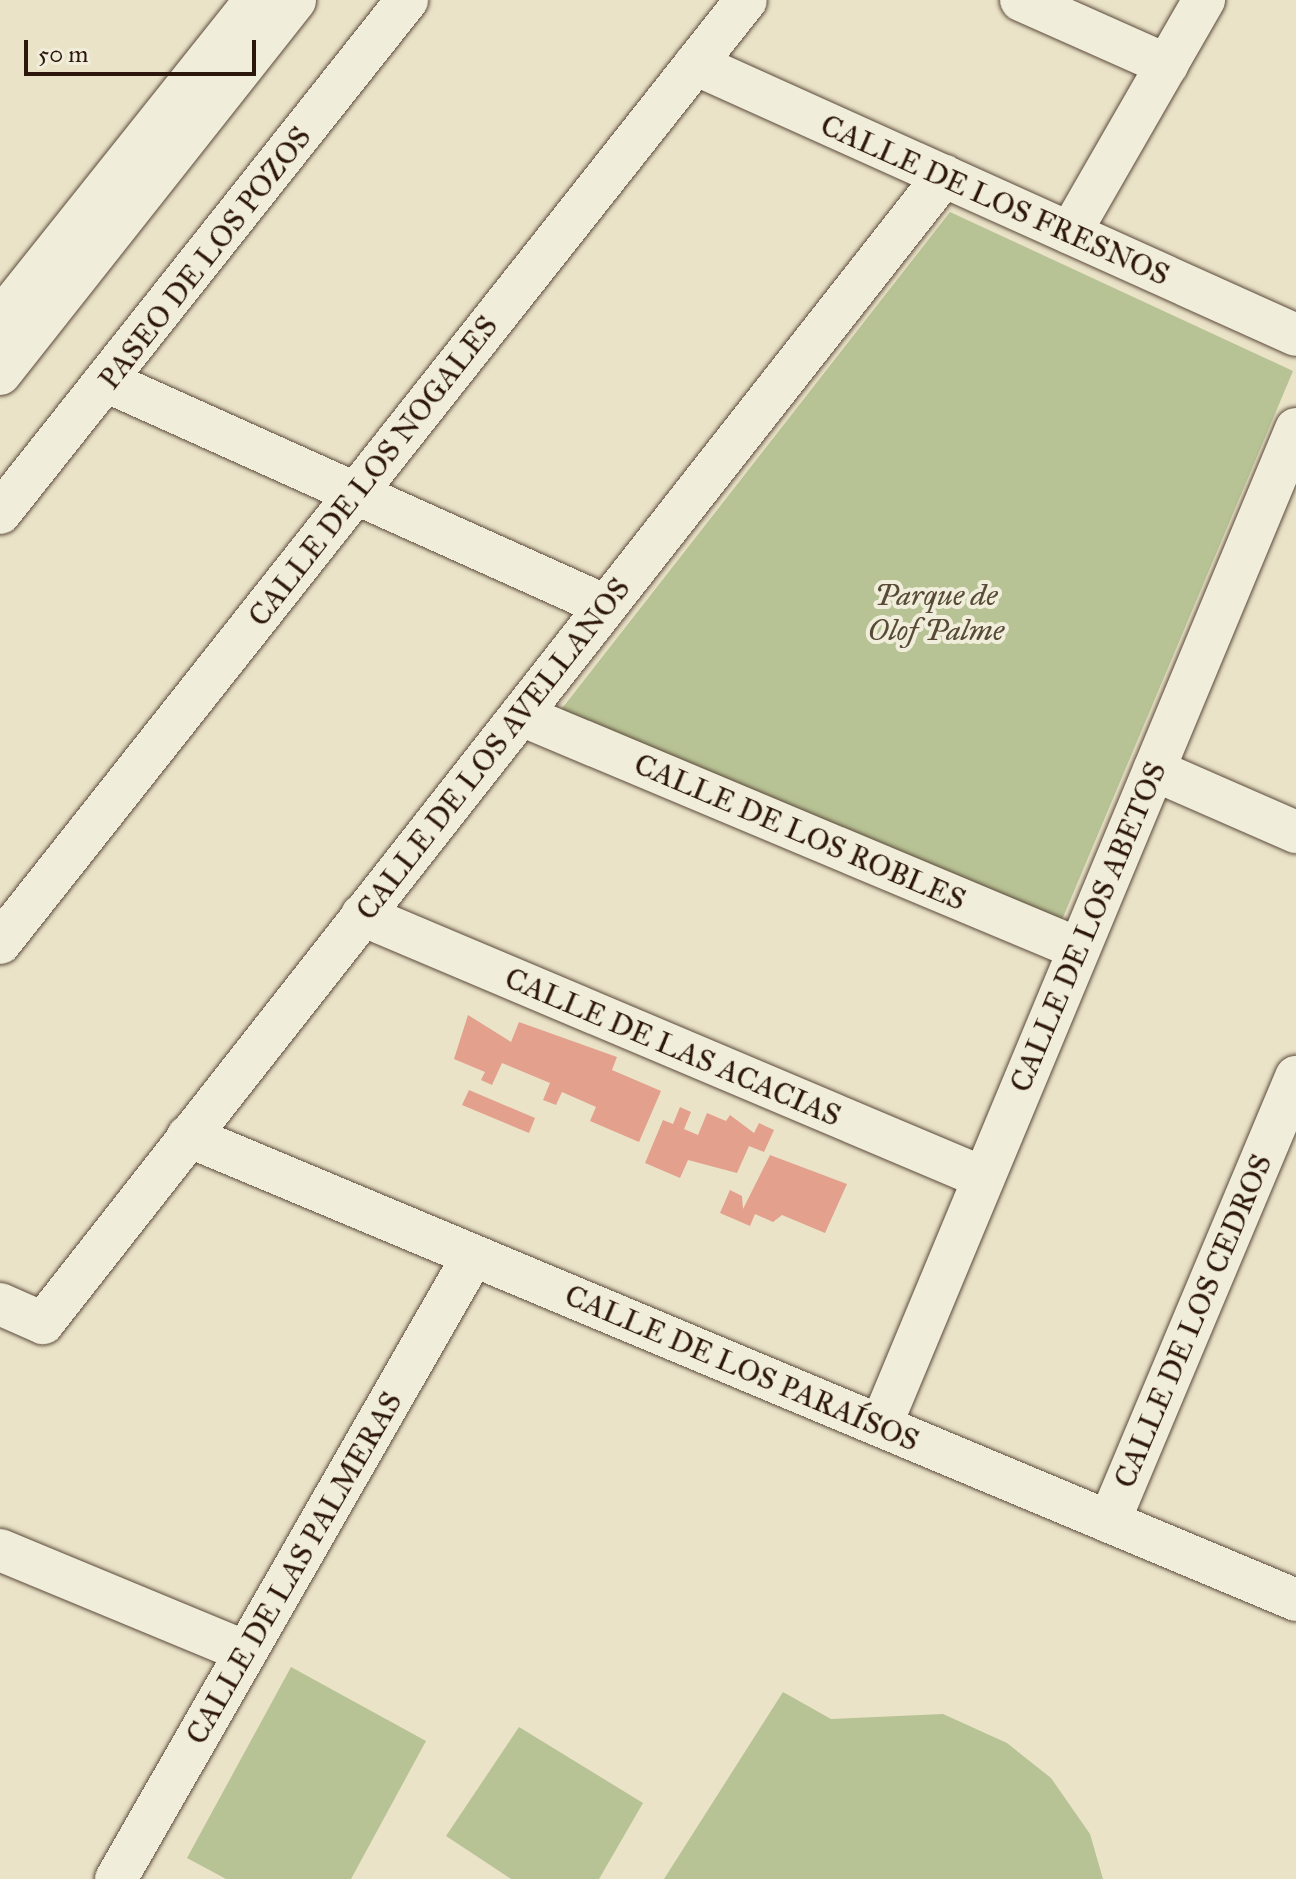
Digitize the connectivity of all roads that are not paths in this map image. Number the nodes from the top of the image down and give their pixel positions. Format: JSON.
{"nodes":[{"id":1,"x":255,"y":0,"type":"edge"},
{"id":2,"x":295,"y":0,"type":"edge"},
{"id":3,"x":407,"y":0,"type":"edge"},
{"id":4,"x":746,"y":0,"type":"edge"},
{"id":5,"x":1021,"y":0,"type":"edge"},
{"id":6,"x":1204,"y":0,"type":"edge"},
{"id":7,"x":695,"y":64,"type":"junction"},
{"id":8,"x":1167,"y":65,"type":"junction"},
{"id":9,"x":944,"y":176,"type":"junction"},
{"id":10,"x":1070,"y":233,"type":"junction"},
{"id":11,"x":0,"y":320,"type":"edge"},
{"id":12,"x":1296,"y":335,"type":"edge"},
{"id":13,"x":0,"y":374,"type":"edge"},
{"id":14,"x":108,"y":382,"type":"junction"},
{"id":15,"x":1296,"y":429,"type":"edge"},
{"id":16,"x":355,"y":493,"type":"junction"},
{"id":17,"x":0,"y":513,"type":"edge"},
{"id":18,"x":606,"y":606,"type":"junction"},
{"id":19,"x":521,"y":715,"type":"junction"},
{"id":20,"x":1154,"y":770,"type":"junction"},
{"id":21,"x":1296,"y":832,"type":"edge"},
{"id":22,"x":362,"y":915,"type":"junction"},
{"id":23,"x":0,"y":943,"type":"edge"},
{"id":24,"x":1079,"y":949,"type":"junction"},
{"id":25,"x":1296,"y":1077,"type":"edge"},
{"id":26,"x":188,"y":1136,"type":"junction"},
{"id":27,"x":984,"y":1178,"type":"junction"},
{"id":28,"x":473,"y":1256,"type":"junction"},
{"id":29,"x":0,"y":1304,"type":"edge"},
{"id":30,"x":881,"y":1425,"type":"junction"},
{"id":31,"x":1109,"y":1522,"type":"junction"},
{"id":32,"x":0,"y":1550,"type":"edge"},
{"id":33,"x":1296,"y":1600,"type":"edge"},
{"id":34,"x":246,"y":1652,"type":"junction"},
{"id":35,"x":116,"y":1879,"type":"edge"}],
"edges":[{"from":1,"to":11,"type":"street"},
{"from":2,"to":13,"type":"street"},
{"from":3,"to":14,"type":"street","name":"PASEO DE LOS POZOS"},
{"from":4,"to":7,"type":"street","name":"CALLE DE LOS NOGALES"},
{"from":5,"to":8,"type":"street"},
{"from":6,"to":8,"type":"street"},
{"from":7,"to":9,"type":"street","name":"CALLE DE LOS FRESNOS"},
{"from":7,"to":16,"type":"street","name":"CALLE DE LOS NOGALES"},
{"from":8,"to":10,"type":"street"},
{"from":9,"to":10,"type":"street","name":"CALLE DE LOS FRESNOS"},
{"from":9,"to":18,"type":"street","name":"CALLE DE LOS AVELLANOS"},
{"from":10,"to":12,"type":"street","name":"CALLE DE LOS FRESNOS"},
{"from":14,"to":16,"type":"street"},
{"from":14,"to":17,"type":"street","name":"PASEO DE LOS POZOS"},
{"from":15,"to":20,"type":"street","name":"CALLE DE LOS ABETOS"},
{"from":16,"to":18,"type":"street"},
{"from":16,"to":23,"type":"street","name":"CALLE DE LOS NOGALES"},
{"from":18,"to":19,"type":"street","name":"CALLE DE LOS AVELLANOS"},
{"from":19,"to":22,"type":"street","name":"CALLE DE LOS AVELLANOS"},
{"from":19,"to":24,"type":"street","name":"CALLE DE LOS ROBLES"},
{"from":20,"to":21,"type":"street"},
{"from":20,"to":24,"type":"street","name":"CALLE DE LOS ABETOS"},
{"from":22,"to":26,"type":"street","name":"CALLE DE LOS AVELLANOS"},
{"from":22,"to":27,"type":"street","name":"CALLE DE LAS ACACIAS"},
{"from":24,"to":27,"type":"street","name":"CALLE DE LOS ABETOS"},
{"from":25,"to":31,"type":"street","name":"CALLE DE LOS CEDROS"},
{"from":26,"to":28,"type":"street","name":"CALLE DE LOS PARAÍSOS"},
{"from":26,"to":29,"type":"street","name":"CALLE DE LOS AVELLANOS"},
{"from":27,"to":30,"type":"street","name":"CALLE DE LOS ABETOS"},
{"from":28,"to":30,"type":"street","name":"CALLE DE LOS PARAÍSOS"},
{"from":28,"to":34,"type":"street","name":"CALLE DE LAS PALMERAS"},
{"from":30,"to":31,"type":"street","name":"CALLE DE LOS PARAÍSOS"},
{"from":31,"to":33,"type":"street","name":"CALLE DE LOS PARAÍSOS"},
{"from":32,"to":34,"type":"street"},
{"from":34,"to":35,"type":"street","name":"CALLE DE LAS PALMERAS"}]}
